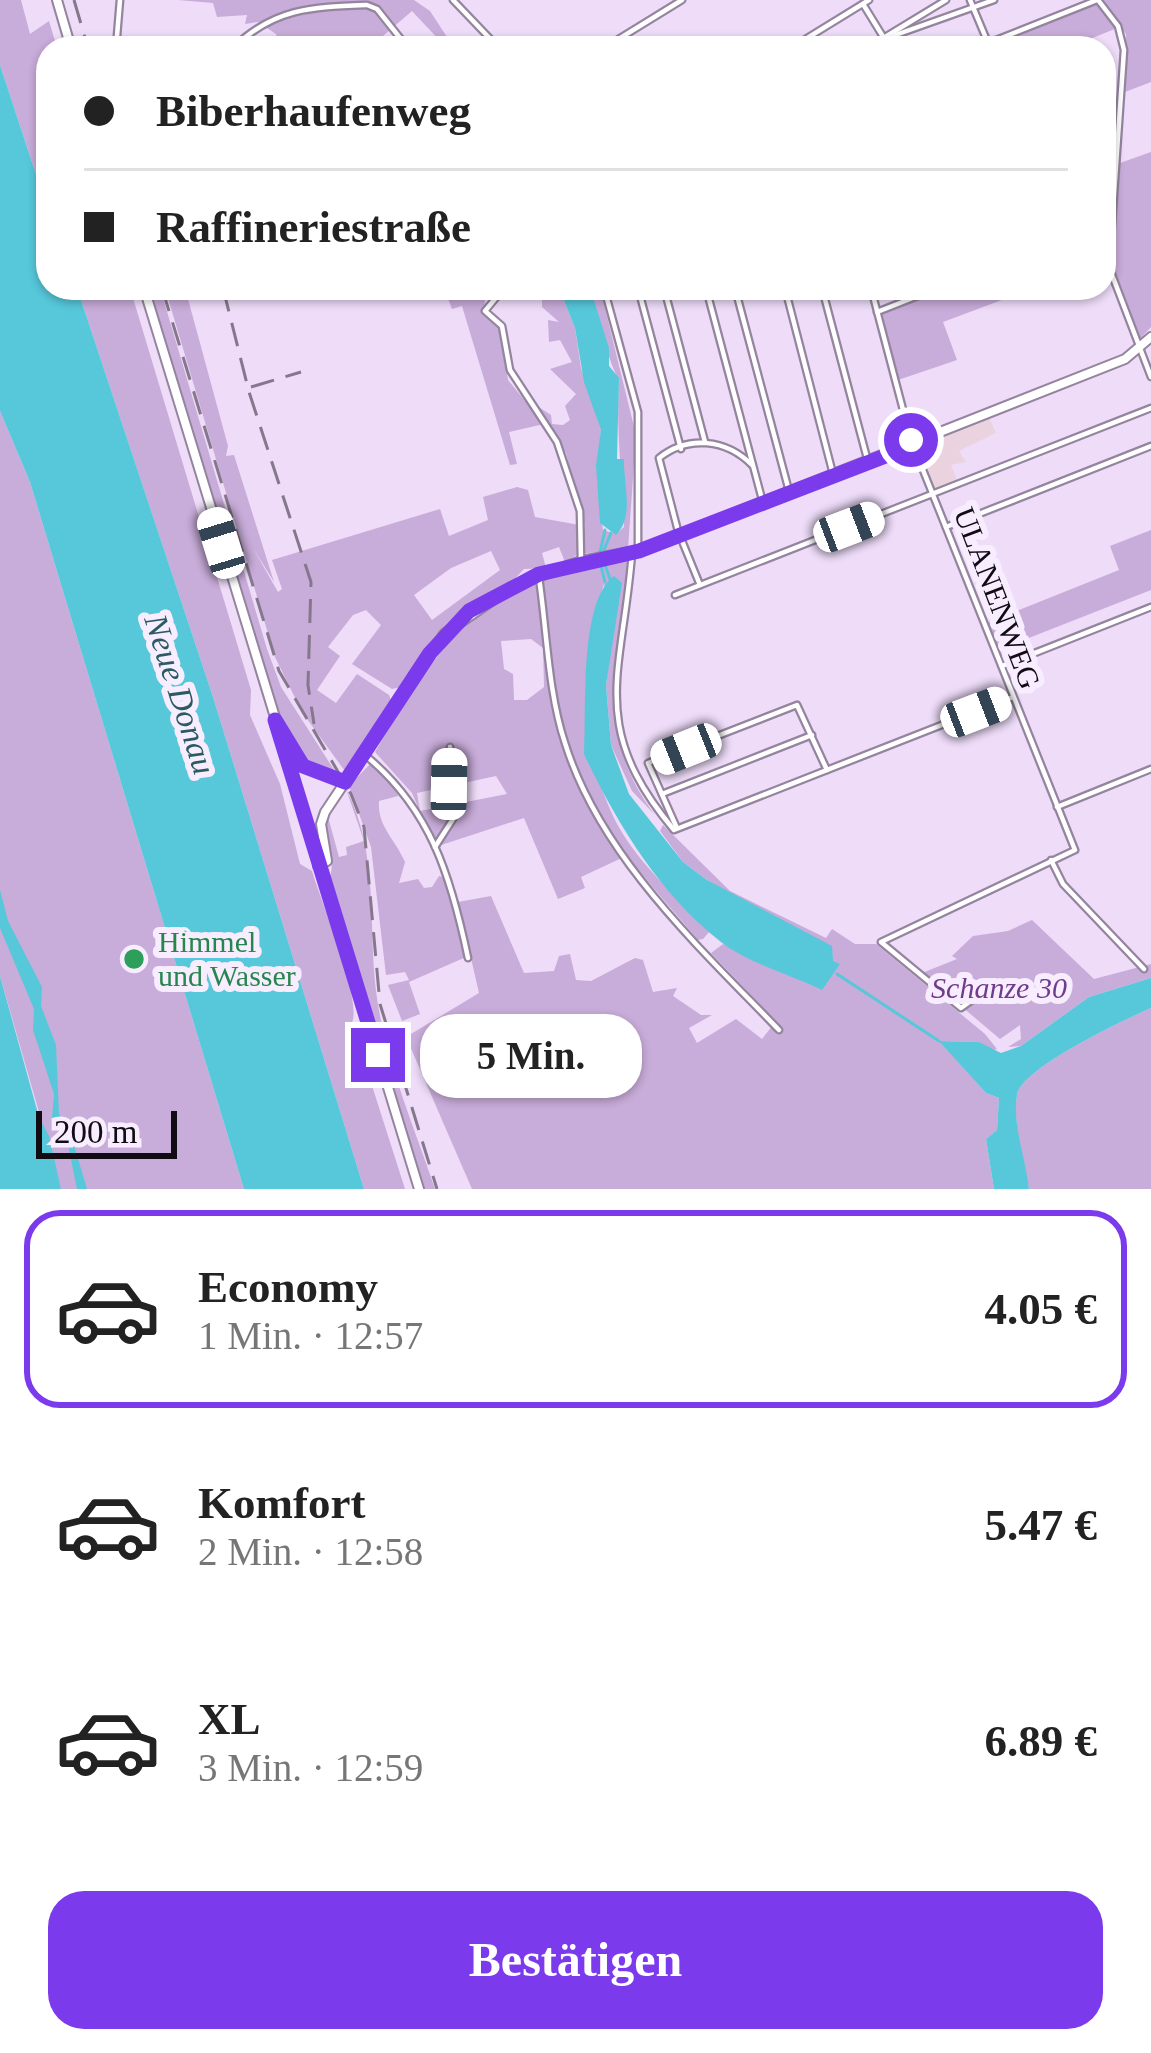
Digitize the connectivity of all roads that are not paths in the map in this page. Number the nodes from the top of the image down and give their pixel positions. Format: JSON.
{"nodes":[{"id":1,"x":57,"y":0,"type":"edge"},
{"id":2,"x":120,"y":0,"type":"edge"},
{"id":3,"x":453,"y":0,"type":"edge"},
{"id":4,"x":682,"y":0,"type":"edge"},
{"id":5,"x":946,"y":0,"type":"edge"},
{"id":6,"x":994,"y":0,"type":"edge"},
{"id":7,"x":1098,"y":0,"type":"edge"},
{"id":8,"x":866,"y":2,"type":"edge"},
{"id":9,"x":972,"y":4,"type":"edge"},
{"id":10,"x":68,"y":36,"type":"edge"},
{"id":11,"x":117,"y":36,"type":"edge"},
{"id":12,"x":246,"y":36,"type":"edge"},
{"id":13,"x":398,"y":36,"type":"edge"},
{"id":14,"x":488,"y":36,"type":"edge"},
{"id":15,"x":624,"y":36,"type":"edge"},
{"id":16,"x":811,"y":36,"type":"edge"},
{"id":17,"x":886,"y":36,"type":"edge"},
{"id":18,"x":890,"y":36,"type":"edge"},
{"id":19,"x":892,"y":36,"type":"edge"},
{"id":20,"x":985,"y":36,"type":"edge"},
{"id":21,"x":1006,"y":36,"type":"edge"},
{"id":22,"x":1116,"y":181,"type":"edge"},
{"id":23,"x":1116,"y":293,"type":"edge"},
{"id":24,"x":148,"y":300,"type":"edge"},
{"id":25,"x":494,"y":300,"type":"edge"},
{"id":26,"x":607,"y":300,"type":"edge"},
{"id":27,"x":641,"y":300,"type":"edge"},
{"id":28,"x":667,"y":300,"type":"edge"},
{"id":29,"x":709,"y":300,"type":"edge"},
{"id":30,"x":739,"y":300,"type":"edge"},
{"id":31,"x":787,"y":300,"type":"edge"},
{"id":32,"x":825,"y":300,"type":"edge"},
{"id":33,"x":875,"y":300,"type":"edge"},
{"id":34,"x":907,"y":300,"type":"edge"},
{"id":35,"x":878,"y":311,"type":"junction"},
{"id":36,"x":1151,"y":337,"type":"edge"},
{"id":37,"x":1137,"y":351,"type":"junction"},
{"id":38,"x":1151,"y":377,"type":"edge"},
{"id":39,"x":1151,"y":408,"type":"edge"},
{"id":40,"x":705,"y":442,"type":"junction"},
{"id":41,"x":914,"y":445,"type":"junction"},
{"id":42,"x":1151,"y":446,"type":"edge"},
{"id":43,"x":681,"y":449,"type":"junction"},
{"id":44,"x":868,"y":462,"type":"junction"},
{"id":45,"x":752,"y":465,"type":"junction"},
{"id":46,"x":833,"y":475,"type":"junction"},
{"id":47,"x":789,"y":492,"type":"junction"},
{"id":48,"x":933,"y":494,"type":"junction"},
{"id":49,"x":763,"y":504,"type":"junction"},
{"id":50,"x":946,"y":527,"type":"junction"},
{"id":51,"x":680,"y":535,"type":"junction"},
{"id":52,"x":635,"y":552,"type":"junction"},
{"id":53,"x":581,"y":561,"type":"junction"},
{"id":54,"x":539,"y":574,"type":"junction"},
{"id":55,"x":700,"y":586,"type":"junction"},
{"id":56,"x":675,"y":595,"type":"dead end"},
{"id":57,"x":1151,"y":607,"type":"edge"},
{"id":58,"x":1001,"y":666,"type":"junction"},
{"id":59,"x":1013,"y":697,"type":"junction"},
{"id":60,"x":275,"y":720,"type":"junction"},
{"id":61,"x":812,"y":735,"type":"junction"},
{"id":62,"x":450,"y":747,"type":"dead end"},
{"id":63,"x":364,"y":754,"type":"junction"},
{"id":64,"x":1151,"y":769,"type":"edge"},
{"id":65,"x":826,"y":770,"type":"junction"},
{"id":66,"x":345,"y":782,"type":"junction"},
{"id":67,"x":662,"y":794,"type":"junction"},
{"id":68,"x":1058,"y":807,"type":"junction"},
{"id":69,"x":675,"y":829,"type":"junction"},
{"id":70,"x":435,"y":847,"type":"junction"},
{"id":71,"x":1051,"y":860,"type":"junction"},
{"id":72,"x":318,"y":866,"type":"junction"},
{"id":73,"x":468,"y":958,"type":"dead end"},
{"id":74,"x":1144,"y":969,"type":"dead end"},
{"id":75,"x":1029,"y":984,"type":"dead end"},
{"id":76,"x":779,"y":1030,"type":"dead end"},
{"id":77,"x":419,"y":1189,"type":"edge"}],
"edges":[{"from":1,"to":10,"type":"main road"},
{"from":2,"to":11,"type":"street"},
{"from":3,"to":14,"type":"street"},
{"from":4,"to":15,"type":"street"},
{"from":5,"to":18,"type":"street"},
{"from":6,"to":9,"type":"street"},
{"from":7,"to":21,"type":"street"},
{"from":7,"to":22,"type":"street"},
{"from":8,"to":16,"type":"street"},
{"from":8,"to":17,"type":"street"},
{"from":9,"to":19,"type":"street"},
{"from":9,"to":20,"type":"street"},
{"from":12,"to":13,"type":"street"},
{"from":23,"to":37,"type":"street"},
{"from":24,"to":60,"type":"main road"},
{"from":25,"to":53,"type":"street"},
{"from":26,"to":52,"type":"street"},
{"from":27,"to":43,"type":"street"},
{"from":28,"to":40,"type":"street"},
{"from":29,"to":45,"type":"street"},
{"from":30,"to":47,"type":"street"},
{"from":31,"to":46,"type":"street"},
{"from":32,"to":44,"type":"street"},
{"from":33,"to":35,"type":"street","name":"ULANENWEG"},
{"from":34,"to":35,"type":"street"},
{"from":35,"to":41,"type":"street","name":"ULANENWEG"},
{"from":36,"to":37,"type":"main road"},
{"from":37,"to":38,"type":"street"},
{"from":37,"to":41,"type":"main road"},
{"from":39,"to":48,"type":"street"},
{"from":40,"to":43,"type":"street"},
{"from":40,"to":45,"type":"street"},
{"from":41,"to":44,"type":"main road"},
{"from":41,"to":48,"type":"street","name":"ULANENWEG"},
{"from":42,"to":50,"type":"street"},
{"from":43,"to":51,"type":"street"},
{"from":44,"to":46,"type":"main road"},
{"from":45,"to":49,"type":"street"},
{"from":46,"to":47,"type":"main road"},
{"from":47,"to":49,"type":"main road"},
{"from":48,"to":50,"type":"street","name":"ULANENWEG"},
{"from":48,"to":55,"type":"street"},
{"from":49,"to":51,"type":"main road"},
{"from":50,"to":58,"type":"street","name":"ULANENWEG"},
{"from":51,"to":52,"type":"main road"},
{"from":51,"to":55,"type":"street"},
{"from":52,"to":53,"type":"main road"},
{"from":52,"to":69,"type":"street"},
{"from":53,"to":54,"type":"main road"},
{"from":54,"to":63,"type":"main road"},
{"from":54,"to":76,"type":"street"},
{"from":55,"to":56,"type":"street"},
{"from":57,"to":58,"type":"street"},
{"from":58,"to":59,"type":"street","name":"ULANENWEG"},
{"from":59,"to":65,"type":"street"},
{"from":59,"to":68,"type":"street","name":"ULANENWEG"},
{"from":60,"to":66,"type":"main road"},
{"from":60,"to":72,"type":"main road"},
{"from":61,"to":65,"type":"street"},
{"from":61,"to":67,"type":"street"},
{"from":61,"to":67,"type":"street"},
{"from":62,"to":70,"type":"street"},
{"from":63,"to":66,"type":"main road"},
{"from":63,"to":70,"type":"street"},
{"from":64,"to":68,"type":"street"},
{"from":65,"to":69,"type":"street"},
{"from":66,"to":72,"type":"main road"},
{"from":67,"to":69,"type":"street"},
{"from":68,"to":71,"type":"street","name":"ULANENWEG"},
{"from":70,"to":73,"type":"street"},
{"from":71,"to":74,"type":"street"},
{"from":71,"to":75,"type":"street"},
{"from":72,"to":77,"type":"main road"}]}
